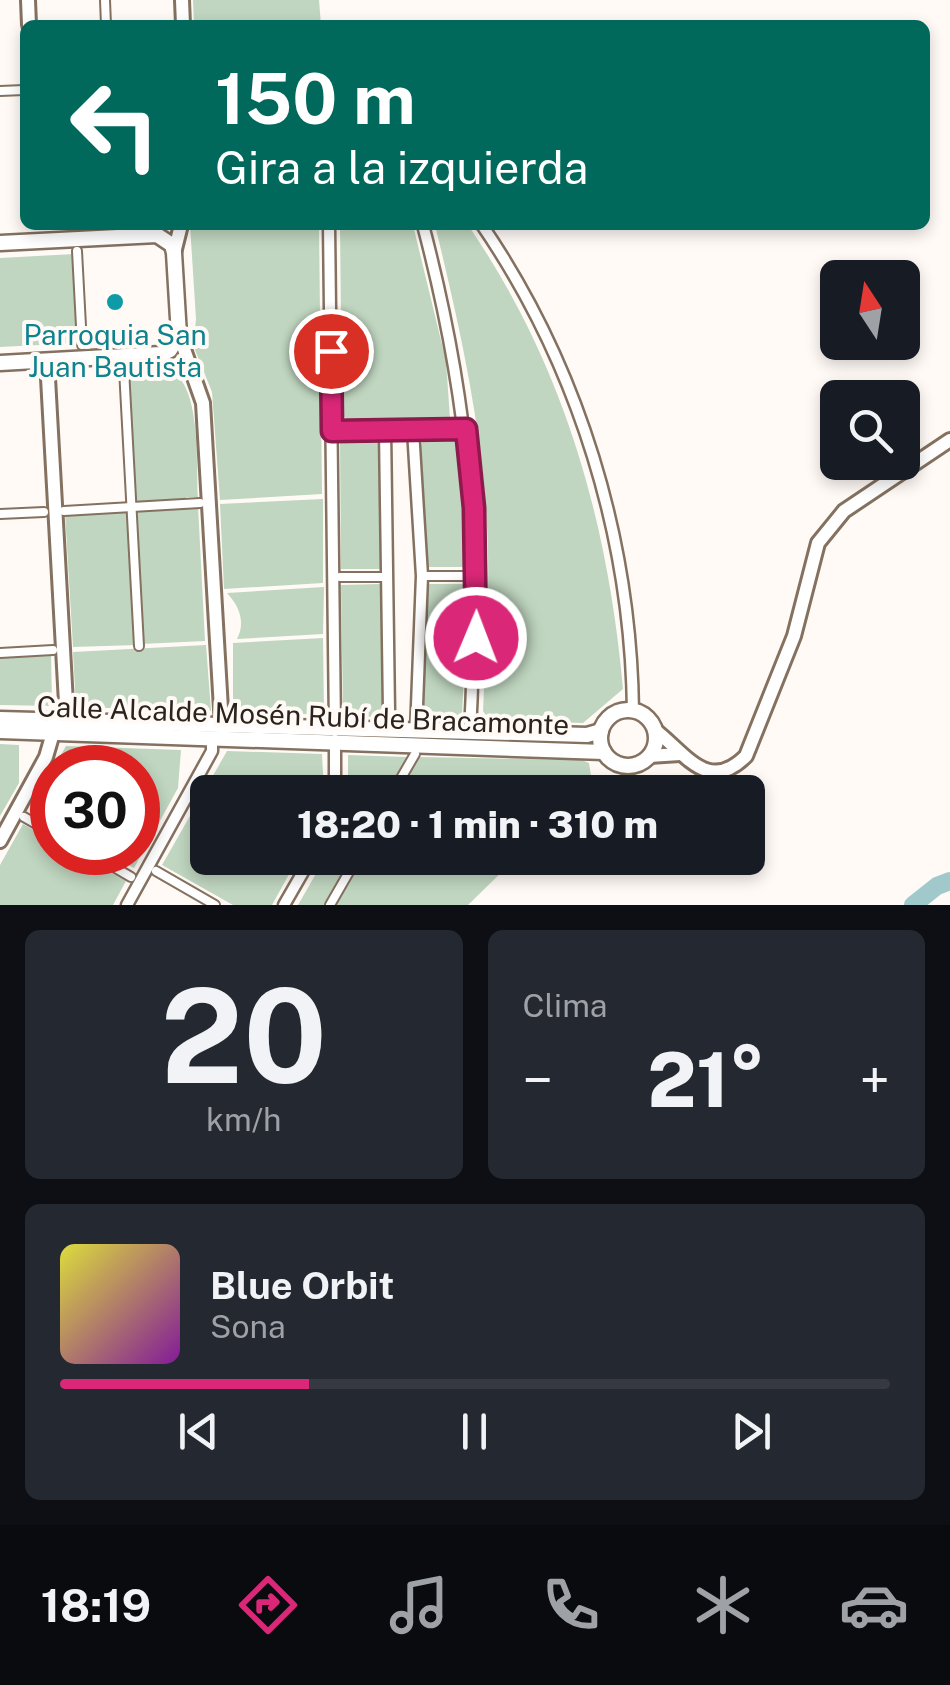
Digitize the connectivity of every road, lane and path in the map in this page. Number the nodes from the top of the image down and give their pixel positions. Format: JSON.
{"nodes":[{"id":1,"x":165,"y":230,"type":"edge"},
{"id":2,"x":179,"y":230,"type":"edge"},
{"id":3,"x":329,"y":230,"type":"edge"},
{"id":4,"x":423,"y":230,"type":"edge"},
{"id":5,"x":485,"y":230,"type":"edge"},
{"id":6,"x":40,"y":233,"type":"edge"},
{"id":7,"x":158,"y":235,"type":"junction"},
{"id":8,"x":0,"y":242,"type":"edge"},
{"id":9,"x":76,"y":251,"type":"dead end"},
{"id":10,"x":174,"y":253,"type":"junction"},
{"id":11,"x":179,"y":335,"type":"junction"},
{"id":12,"x":82,"y":344,"type":"dead end"},
{"id":13,"x":161,"y":354,"type":"junction"},
{"id":14,"x":47,"y":360,"type":"junction"},
{"id":15,"x":0,"y":363,"type":"edge"},
{"id":16,"x":124,"y":370,"type":"dead end"},
{"id":17,"x":190,"y":370,"type":"junction"},
{"id":18,"x":466,"y":429,"type":"junction"},
{"id":19,"x":385,"y":430,"type":"junction"},
{"id":20,"x":414,"y":430,"type":"junction"},
{"id":21,"x":332,"y":431,"type":"junction"},
{"id":22,"x":950,"y":440,"type":"edge"},
{"id":23,"x":200,"y":503,"type":"dead end"},
{"id":24,"x":132,"y":507,"type":"junction"},
{"id":25,"x":64,"y":511,"type":"dead end"},
{"id":26,"x":44,"y":512,"type":"dead end"},
{"id":27,"x":0,"y":514,"type":"edge"},
{"id":28,"x":426,"y":576,"type":"dead end"},
{"id":29,"x":470,"y":576,"type":"dead end"},
{"id":30,"x":340,"y":577,"type":"dead end"},
{"id":31,"x":382,"y":577,"type":"dead end"},
{"id":32,"x":139,"y":646,"type":"dead end"},
{"id":33,"x":53,"y":650,"type":"dead end"},
{"id":34,"x":0,"y":653,"type":"edge"},
{"id":35,"x":633,"y":711,"type":"junction"},
{"id":36,"x":0,"y":719,"type":"edge"},
{"id":37,"x":66,"y":721,"type":"junction"},
{"id":38,"x":384,"y":730,"type":"junction"},
{"id":39,"x":602,"y":730,"type":"junction"},
{"id":40,"x":655,"y":730,"type":"junction"},
{"id":41,"x":0,"y":731,"type":"edge"},
{"id":42,"x":217,"y":731,"type":"junction"},
{"id":43,"x":416,"y":731,"type":"junction"},
{"id":44,"x":470,"y":732,"type":"junction"},
{"id":45,"x":53,"y":733,"type":"junction"},
{"id":46,"x":335,"y":734,"type":"junction"},
{"id":47,"x":604,"y":752,"type":"junction"},
{"id":48,"x":415,"y":754,"type":"dead end"},
{"id":49,"x":680,"y":754,"type":"junction"},
{"id":50,"x":649,"y":756,"type":"junction"},
{"id":51,"x":336,"y":775,"type":"edge"},
{"id":52,"x":403,"y":775,"type":"edge"},
{"id":53,"x":24,"y":816,"type":"dead end"},
{"id":54,"x":30,"y":819,"type":"edge"},
{"id":55,"x":0,"y":841,"type":"edge"},
{"id":56,"x":160,"y":873,"type":"edge"},
{"id":57,"x":128,"y":875,"type":"edge"},
{"id":58,"x":301,"y":875,"type":"edge"},
{"id":59,"x":347,"y":875,"type":"edge"},
{"id":60,"x":131,"y":877,"type":"dead end"},
{"id":61,"x":127,"y":905,"type":"edge"},
{"id":62,"x":215,"y":905,"type":"edge"},
{"id":63,"x":284,"y":905,"type":"edge"},
{"id":64,"x":330,"y":905,"type":"edge"}],
"edges":[{"from":1,"to":7,"type":"street"},
{"from":2,"to":10,"type":"street"},
{"from":3,"to":21,"type":"street"},
{"from":4,"to":18,"type":"street"},
{"from":5,"to":35,"type":"street"},
{"from":6,"to":7,"type":"main road"},
{"from":6,"to":8,"type":"main road"},
{"from":7,"to":10,"type":"main road"},
{"from":9,"to":12,"type":"street"},
{"from":10,"to":11,"type":"main road"},
{"from":11,"to":13,"type":"main road"},
{"from":11,"to":17,"type":"street"},
{"from":13,"to":14,"type":"main road"},
{"from":13,"to":17,"type":"street"},
{"from":14,"to":15,"type":"main road"},
{"from":14,"to":37,"type":"street"},
{"from":16,"to":24,"type":"street"},
{"from":17,"to":42,"type":"street"},
{"from":18,"to":20,"type":"street"},
{"from":18,"to":44,"type":"street"},
{"from":19,"to":20,"type":"street"},
{"from":19,"to":21,"type":"street"},
{"from":19,"to":38,"type":"street"},
{"from":20,"to":43,"type":"street"},
{"from":21,"to":46,"type":"street"},
{"from":22,"to":49,"type":"street"},
{"from":23,"to":24,"type":"street"},
{"from":24,"to":25,"type":"street"},
{"from":24,"to":32,"type":"street"},
{"from":26,"to":27,"type":"street"},
{"from":28,"to":29,"type":"street"},
{"from":30,"to":31,"type":"street"},
{"from":33,"to":34,"type":"street"},
{"from":35,"to":39,"type":"main road"},
{"from":35,"to":40,"type":"main road"},
{"from":36,"to":37,"type":"main road","name":"Calle Alcalde Mosén Rubí de Bracamonte"},
{"from":37,"to":42,"type":"main road","name":"Calle Alcalde Mosén Rubí de Bracamonte"},
{"from":38,"to":43,"type":"main road","name":"Calle Alcalde Mosén Rubí de Bracamonte"},
{"from":38,"to":46,"type":"main road","name":"Calle Alcalde Mosén Rubí de Bracamonte"},
{"from":39,"to":44,"type":"main road","name":"Calle Alcalde Mosén Rubí de Bracamonte"},
{"from":39,"to":47,"type":"main road"},
{"from":40,"to":49,"type":"street"},
{"from":40,"to":50,"type":"main road"},
{"from":41,"to":45,"type":"main road","name":"Calle Alcalde Mosén Rubí de Bracamonte"},
{"from":42,"to":45,"type":"main road","name":"Calle Alcalde Mosén Rubí de Bracamonte"},
{"from":42,"to":46,"type":"main road","name":"Calle Alcalde Mosén Rubí de Bracamonte"},
{"from":42,"to":61,"type":"street"},
{"from":43,"to":44,"type":"main road","name":"Calle Alcalde Mosén Rubí de Bracamonte"},
{"from":45,"to":55,"type":"street"},
{"from":46,"to":47,"type":"main road","name":"Calle Alcalde Mosén Rubí de Bracamonte"},
{"from":46,"to":51,"type":"street"},
{"from":47,"to":50,"type":"main road"},
{"from":48,"to":52,"type":"street"},
{"from":49,"to":50,"type":"street"},
{"from":53,"to":54,"type":"street"},
{"from":56,"to":62,"type":"street"},
{"from":57,"to":60,"type":"street"},
{"from":58,"to":63,"type":"street"},
{"from":59,"to":64,"type":"street"}]}
